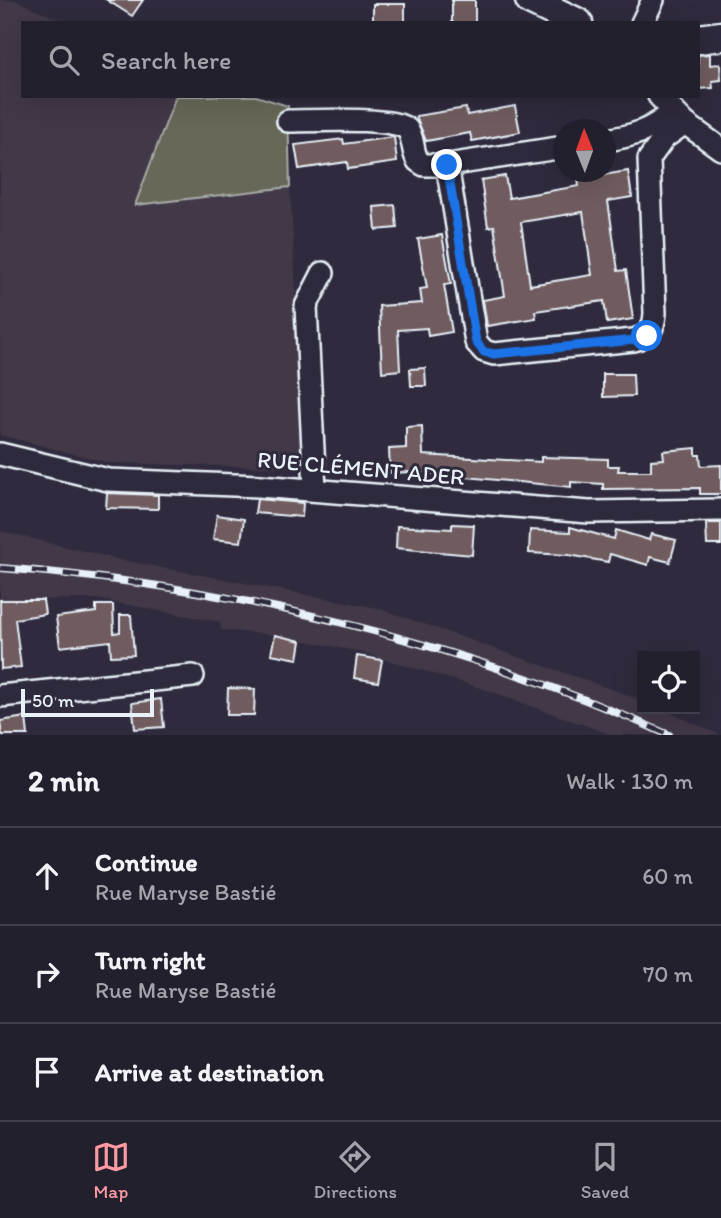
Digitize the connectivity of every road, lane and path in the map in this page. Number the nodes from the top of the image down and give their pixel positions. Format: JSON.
{"nodes":[{"id":1,"x":530,"y":0,"type":"edge"},
{"id":2,"x":653,"y":0,"type":"edge"},
{"id":3,"x":574,"y":21,"type":"edge"},
{"id":4,"x":643,"y":21,"type":"edge"},
{"id":5,"x":721,"y":36,"type":"edge"},
{"id":6,"x":700,"y":39,"type":"edge"},
{"id":7,"x":672,"y":110,"type":"edge"},
{"id":8,"x":288,"y":121,"type":"dead end"},
{"id":9,"x":628,"y":137,"type":"junction"},
{"id":10,"x":616,"y":139,"type":"edge"},
{"id":11,"x":553,"y":149,"type":"edge"},
{"id":12,"x":721,"y":149,"type":"edge"},
{"id":13,"x":649,"y":159,"type":"junction"},
{"id":14,"x":447,"y":165,"type":"junction"},
{"id":15,"x":323,"y":273,"type":"dead end"},
{"id":16,"x":0,"y":454,"type":"edge"},
{"id":17,"x":314,"y":490,"type":"junction"},
{"id":18,"x":721,"y":510,"type":"edge"},
{"id":19,"x":193,"y":676,"type":"dead end"},
{"id":20,"x":0,"y":696,"type":"edge"}],
"edges":[{"from":1,"to":3,"type":"main road"},
{"from":2,"to":4,"type":"street"},
{"from":5,"to":6,"type":"main road"},
{"from":7,"to":9,"type":"street"},
{"from":7,"to":12,"type":"street"},
{"from":7,"to":13,"type":"street"},
{"from":8,"to":14,"type":"street"},
{"from":9,"to":10,"type":"street"},
{"from":9,"to":13,"type":"street"},
{"from":11,"to":14,"type":"street"},
{"from":13,"to":14,"type":"street"},
{"from":15,"to":17,"type":"street"},
{"from":16,"to":17,"type":"street","name":"RUE CLÉMENT ADER"},
{"from":17,"to":18,"type":"street","name":"RUE CLÉMENT ADER"},
{"from":19,"to":20,"type":"street"}]}
